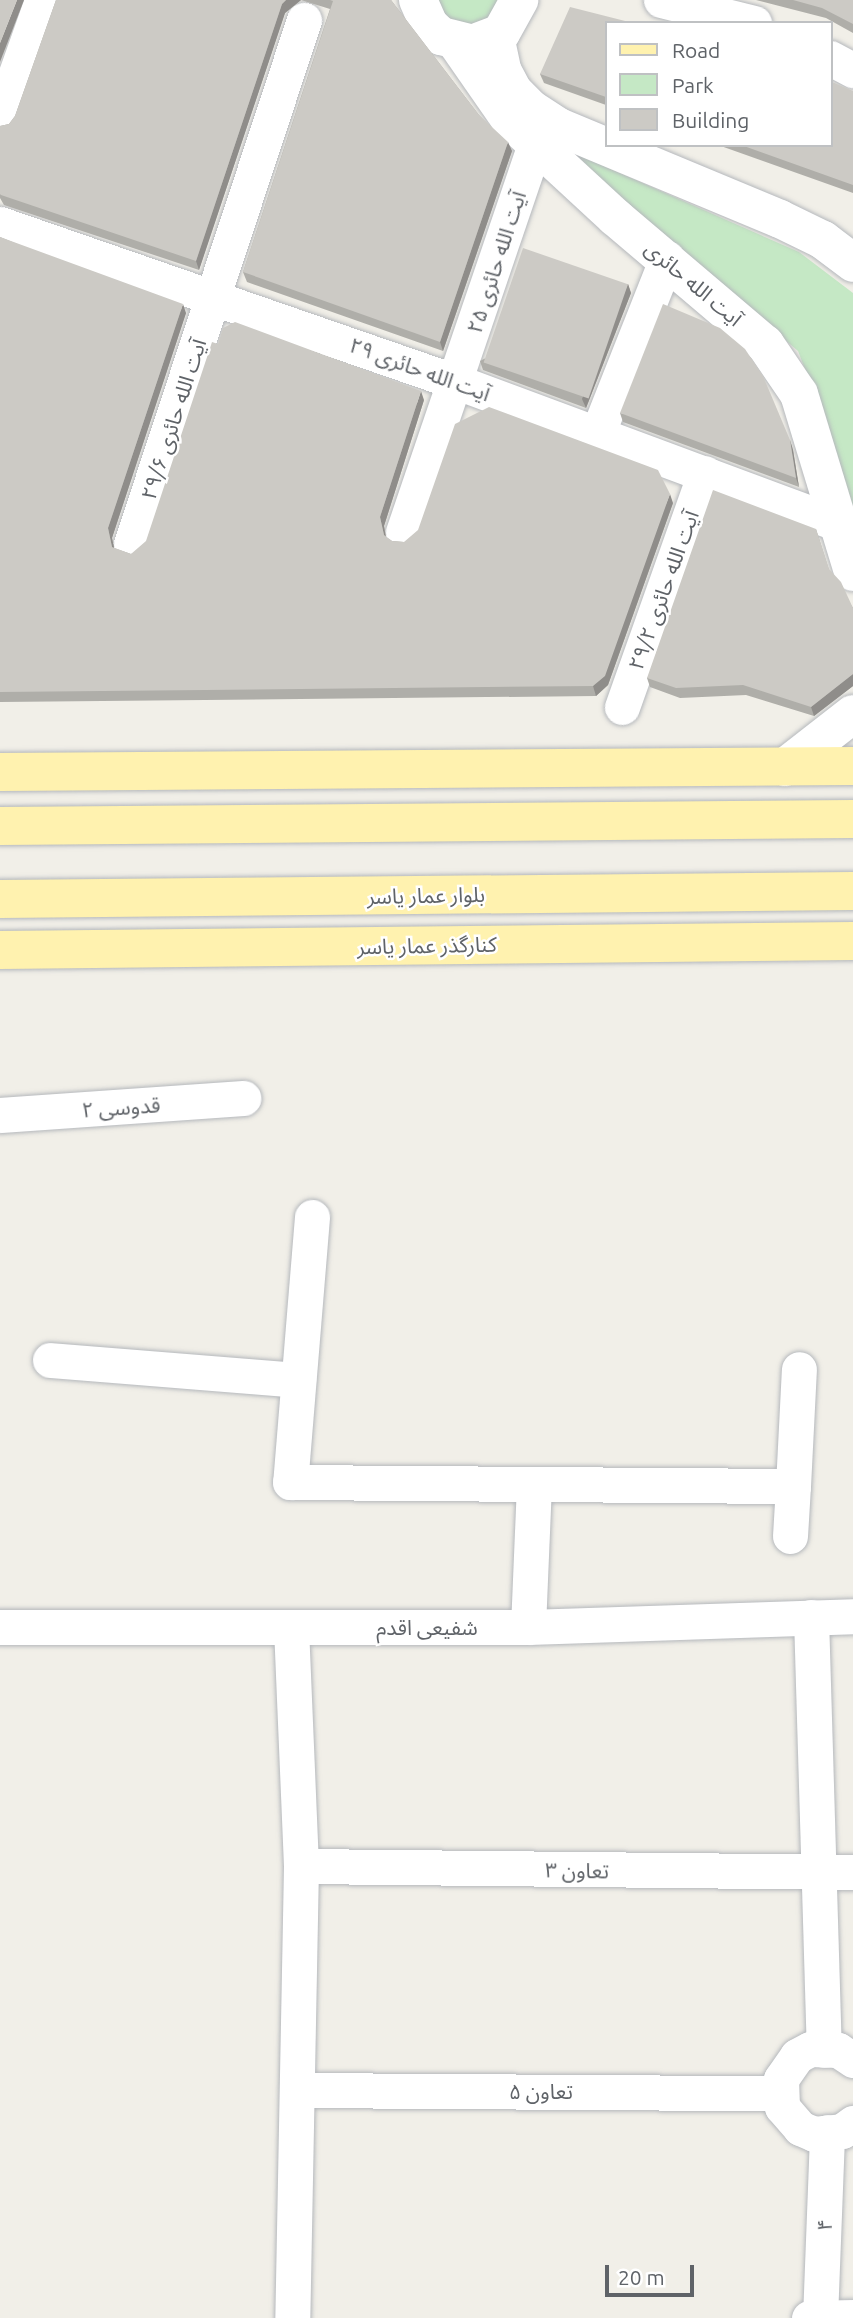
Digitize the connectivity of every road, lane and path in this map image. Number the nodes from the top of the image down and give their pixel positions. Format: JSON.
{"nodes":[{"id":1,"x":42,"y":0,"type":"edge"},
{"id":2,"x":418,"y":0,"type":"edge"},
{"id":3,"x":519,"y":0,"type":"edge"},
{"id":4,"x":661,"y":0,"type":"edge"},
{"id":5,"x":738,"y":12,"type":"edge"},
{"id":6,"x":304,"y":20,"type":"dead end"},
{"id":7,"x":495,"y":36,"type":"junction"},
{"id":8,"x":456,"y":42,"type":"junction"},
{"id":9,"x":832,"y":59,"type":"edge"},
{"id":10,"x":853,"y":70,"type":"edge"},
{"id":11,"x":0,"y":118,"type":"edge"},
{"id":12,"x":536,"y":142,"type":"junction"},
{"id":13,"x":604,"y":146,"type":"edge"},
{"id":14,"x":607,"y":147,"type":"edge"},
{"id":15,"x":0,"y":224,"type":"edge"},
{"id":16,"x":667,"y":258,"type":"junction"},
{"id":17,"x":853,"y":263,"type":"edge"},
{"id":18,"x":214,"y":295,"type":"junction"},
{"id":19,"x":457,"y":382,"type":"junction"},
{"id":20,"x":598,"y":432,"type":"junction"},
{"id":21,"x":705,"y":473,"type":"junction"},
{"id":22,"x":837,"y":523,"type":"junction"},
{"id":23,"x":403,"y":532,"type":"dead end"},
{"id":24,"x":131,"y":544,"type":"dead end"},
{"id":25,"x":853,"y":572,"type":"edge"},
{"id":26,"x":622,"y":707,"type":"dead end"},
{"id":27,"x":853,"y":714,"type":"edge"},
{"id":28,"x":853,"y":766,"type":"edge"},
{"id":29,"x":785,"y":768,"type":"junction"},
{"id":30,"x":0,"y":772,"type":"edge"},
{"id":31,"x":853,"y":819,"type":"edge"},
{"id":32,"x":0,"y":825,"type":"edge"},
{"id":33,"x":853,"y":891,"type":"edge"},
{"id":34,"x":0,"y":899,"type":"edge"},
{"id":35,"x":853,"y":941,"type":"edge"},
{"id":36,"x":0,"y":950,"type":"edge"},
{"id":37,"x":243,"y":1098,"type":"dead end"},
{"id":38,"x":0,"y":1115,"type":"edge"},
{"id":39,"x":312,"y":1217,"type":"dead end"},
{"id":40,"x":50,"y":1360,"type":"dead end"},
{"id":41,"x":799,"y":1370,"type":"dead end"},
{"id":42,"x":298,"y":1380,"type":"junction"},
{"id":43,"x":534,"y":1484,"type":"junction"},
{"id":44,"x":793,"y":1486,"type":"junction"},
{"id":45,"x":790,"y":1536,"type":"dead end"},
{"id":46,"x":853,"y":1616,"type":"edge"},
{"id":47,"x":811,"y":1617,"type":"junction"},
{"id":48,"x":0,"y":1627,"type":"edge"},
{"id":49,"x":291,"y":1627,"type":"junction"},
{"id":50,"x":528,"y":1627,"type":"junction"},
{"id":51,"x":302,"y":1866,"type":"junction"},
{"id":52,"x":836,"y":1873,"type":"edge"},
{"id":53,"x":838,"y":2055,"type":"edge"},
{"id":54,"x":300,"y":2090,"type":"junction"},
{"id":55,"x":781,"y":2093,"type":"junction"},
{"id":56,"x":840,"y":2128,"type":"edge"},
{"id":57,"x":853,"y":2317,"type":"edge"},
{"id":58,"x":292,"y":2318,"type":"edge"},
{"id":59,"x":809,"y":2318,"type":"edge"},
{"id":60,"x":820,"y":2318,"type":"edge"}],
"edges":[{"from":1,"to":11,"type":"street"},
{"from":2,"to":8,"type":"main road"},
{"from":3,"to":7,"type":"main road"},
{"from":4,"to":5,"type":"street"},
{"from":6,"to":18,"type":"street","name":"آیت الله حائری ۲۹/۶"},
{"from":7,"to":8,"type":"main road"},
{"from":7,"to":13,"type":"main road"},
{"from":8,"to":12,"type":"main road","name":"آیت الله حائری"},
{"from":9,"to":10,"type":"street"},
{"from":12,"to":16,"type":"main road","name":"آیت الله حائری"},
{"from":12,"to":19,"type":"street","name":"آیت الله حائری ۲۵"},
{"from":14,"to":17,"type":"main road"},
{"from":15,"to":18,"type":"street","name":"آیت الله حائری ۲۹"},
{"from":16,"to":20,"type":"street"},
{"from":16,"to":22,"type":"main road","name":"آیت الله حائری"},
{"from":18,"to":19,"type":"street","name":"آیت الله حائری ۲۹"},
{"from":18,"to":24,"type":"street","name":"آیت الله حائری ۲۹/۶"},
{"from":19,"to":20,"type":"street","name":"آیت الله حائری ۲۹"},
{"from":19,"to":23,"type":"street","name":"آیت الله حائری ۲۵"},
{"from":20,"to":21,"type":"street","name":"آیت الله حائری ۲۹"},
{"from":21,"to":22,"type":"street","name":"آیت الله حائری ۲۹"},
{"from":21,"to":26,"type":"street","name":"آیت الله حائری ۲۹/۲"},
{"from":22,"to":25,"type":"main road","name":"آیت الله حائری"},
{"from":27,"to":29,"type":"main road"},
{"from":28,"to":29,"type":"main road"},
{"from":29,"to":30,"type":"main road"},
{"from":31,"to":32,"type":"main road"},
{"from":33,"to":34,"type":"main road","name":"بلوار عمار یاسر"},
{"from":35,"to":36,"type":"main road","name":"کنارگذر عمار یاسر"},
{"from":37,"to":38,"type":"street","name":"قدوسی ۲"},
{"from":39,"to":42,"type":"street"},
{"from":40,"to":42,"type":"street"},
{"from":41,"to":44,"type":"street"},
{"from":42,"to":43,"type":"street"},
{"from":43,"to":44,"type":"street"},
{"from":43,"to":50,"type":"street"},
{"from":44,"to":45,"type":"street"},
{"from":46,"to":47,"type":"street","name":"شفیعی اقدم"},
{"from":47,"to":50,"type":"street","name":"شفیعی اقدم"},
{"from":47,"to":52,"type":"street"},
{"from":48,"to":49,"type":"street","name":"شفیعی اقدم"},
{"from":49,"to":50,"type":"street","name":"شفیعی اقدم"},
{"from":49,"to":51,"type":"street"},
{"from":51,"to":52,"type":"street","name":"تعاون ۳"},
{"from":51,"to":54,"type":"street"},
{"from":52,"to":53,"type":"street"},
{"from":53,"to":55,"type":"street"},
{"from":54,"to":55,"type":"street","name":"تعاون ۵"},
{"from":54,"to":58,"type":"street"},
{"from":55,"to":56,"type":"street"},
{"from":56,"to":60,"type":"street","name":"۴"},
{"from":57,"to":60,"type":"street"},
{"from":59,"to":60,"type":"street"}]}
